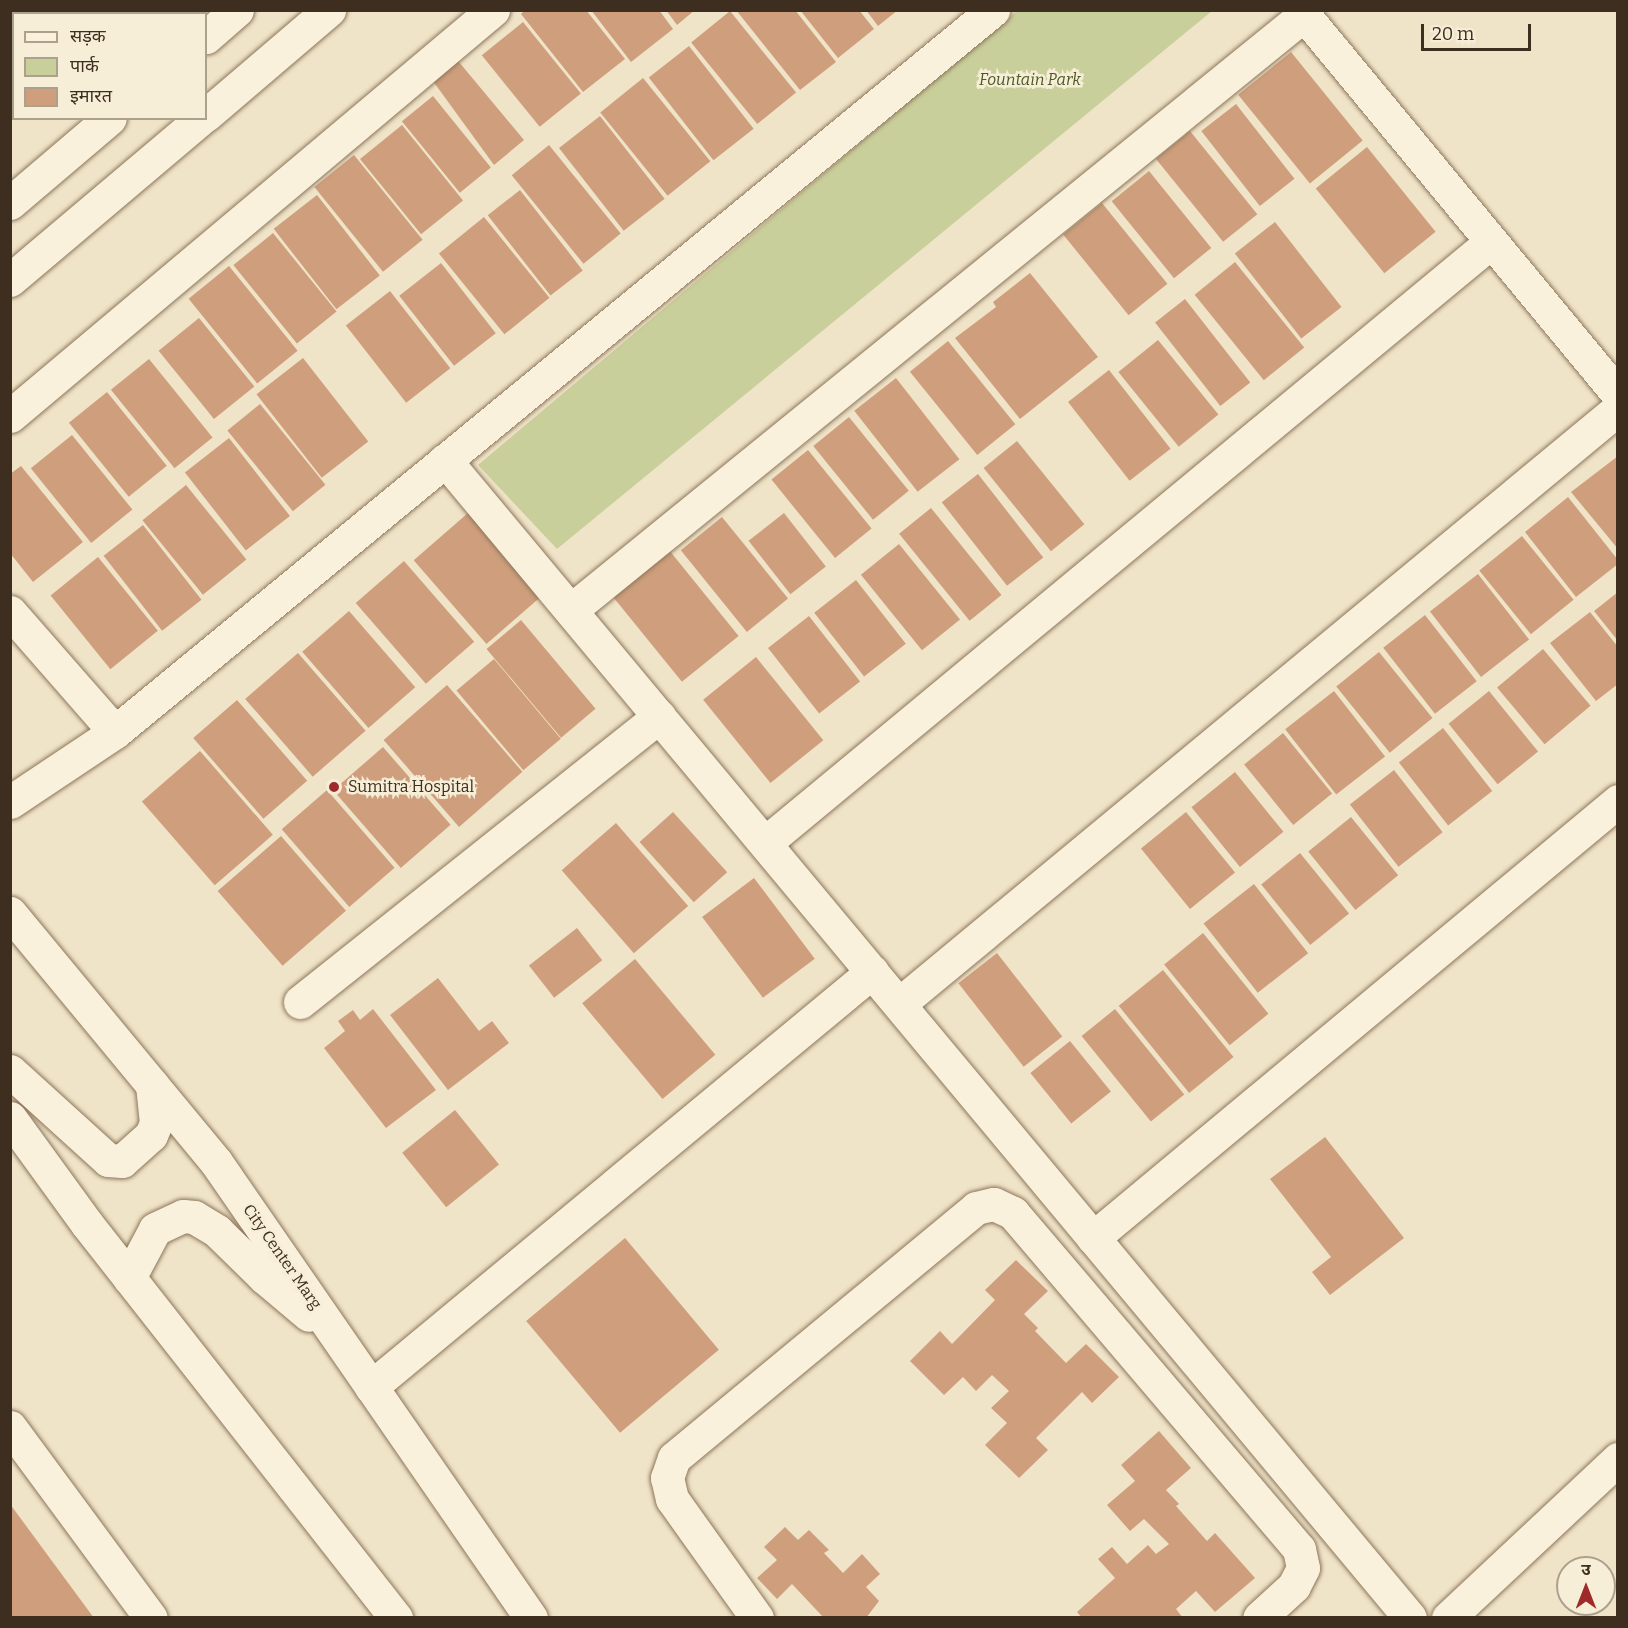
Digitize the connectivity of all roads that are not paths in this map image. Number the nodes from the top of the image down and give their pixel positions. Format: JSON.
{"nodes":[{"id":1,"x":237,"y":10,"type":"edge"},
{"id":2,"x":329,"y":10,"type":"edge"},
{"id":3,"x":493,"y":10,"type":"edge"},
{"id":4,"x":993,"y":10,"type":"edge"},
{"id":5,"x":1302,"y":13,"type":"edge"},
{"id":6,"x":207,"y":36,"type":"edge"},
{"id":7,"x":207,"y":114,"type":"edge"},
{"id":8,"x":108,"y":120,"type":"edge"},
{"id":9,"x":199,"y":120,"type":"edge"},
{"id":10,"x":10,"y":203,"type":"edge"},
{"id":11,"x":1491,"y":242,"type":"junction"},
{"id":12,"x":10,"y":280,"type":"edge"},
{"id":13,"x":1617,"y":394,"type":"edge"},
{"id":14,"x":1617,"y":409,"type":"edge"},
{"id":15,"x":10,"y":416,"type":"edge"},
{"id":16,"x":445,"y":460,"type":"junction"},
{"id":17,"x":571,"y":610,"type":"junction"},
{"id":18,"x":10,"y":612,"type":"edge"},
{"id":19,"x":659,"y":716,"type":"junction"},
{"id":20,"x":114,"y":732,"type":"junction"},
{"id":21,"x":1617,"y":801,"type":"edge"},
{"id":22,"x":10,"y":802,"type":"edge"},
{"id":23,"x":765,"y":843,"type":"junction"},
{"id":24,"x":10,"y":913,"type":"edge"},
{"id":25,"x":872,"y":972,"type":"junction"},
{"id":26,"x":300,"y":1002,"type":"dead end"},
{"id":27,"x":899,"y":1004,"type":"junction"},
{"id":28,"x":10,"y":1071,"type":"edge"},
{"id":29,"x":152,"y":1084,"type":"junction"},
{"id":30,"x":10,"y":1118,"type":"edge"},
{"id":31,"x":1093,"y":1238,"type":"junction"},
{"id":32,"x":129,"y":1278,"type":"junction"},
{"id":33,"x":332,"y":1330,"type":"junction"},
{"id":34,"x":371,"y":1387,"type":"junction"},
{"id":35,"x":10,"y":1427,"type":"edge"},
{"id":36,"x":1617,"y":1459,"type":"edge"},
{"id":37,"x":151,"y":1617,"type":"edge"},
{"id":38,"x":396,"y":1617,"type":"edge"},
{"id":39,"x":531,"y":1617,"type":"edge"},
{"id":40,"x":757,"y":1617,"type":"edge"},
{"id":41,"x":1259,"y":1617,"type":"edge"},
{"id":42,"x":1410,"y":1617,"type":"edge"},
{"id":43,"x":1448,"y":1617,"type":"edge"}],
"edges":[{"from":1,"to":6,"type":"street"},
{"from":2,"to":7,"type":"street"},
{"from":3,"to":15,"type":"street"},
{"from":4,"to":16,"type":"street"},
{"from":5,"to":11,"type":"street"},
{"from":5,"to":17,"type":"street"},
{"from":8,"to":10,"type":"street"},
{"from":9,"to":12,"type":"street"},
{"from":11,"to":13,"type":"street"},
{"from":11,"to":23,"type":"street"},
{"from":14,"to":27,"type":"street"},
{"from":16,"to":17,"type":"street"},
{"from":16,"to":20,"type":"street"},
{"from":17,"to":19,"type":"street"},
{"from":18,"to":20,"type":"street"},
{"from":19,"to":23,"type":"street"},
{"from":19,"to":26,"type":"street"},
{"from":20,"to":22,"type":"street"},
{"from":21,"to":31,"type":"street"},
{"from":23,"to":25,"type":"street"},
{"from":24,"to":29,"type":"street","name":"City Center Marg"},
{"from":25,"to":27,"type":"street"},
{"from":25,"to":34,"type":"street"},
{"from":27,"to":31,"type":"street"},
{"from":28,"to":29,"type":"street"},
{"from":29,"to":33,"type":"street","name":"City Center Marg"},
{"from":30,"to":32,"type":"street"},
{"from":31,"to":42,"type":"street"},
{"from":32,"to":33,"type":"street"},
{"from":32,"to":38,"type":"street"},
{"from":33,"to":34,"type":"street","name":"City Center Marg"},
{"from":34,"to":39,"type":"street","name":"City Center Marg"},
{"from":35,"to":37,"type":"street"},
{"from":36,"to":43,"type":"street"},
{"from":40,"to":41,"type":"street"}]}
